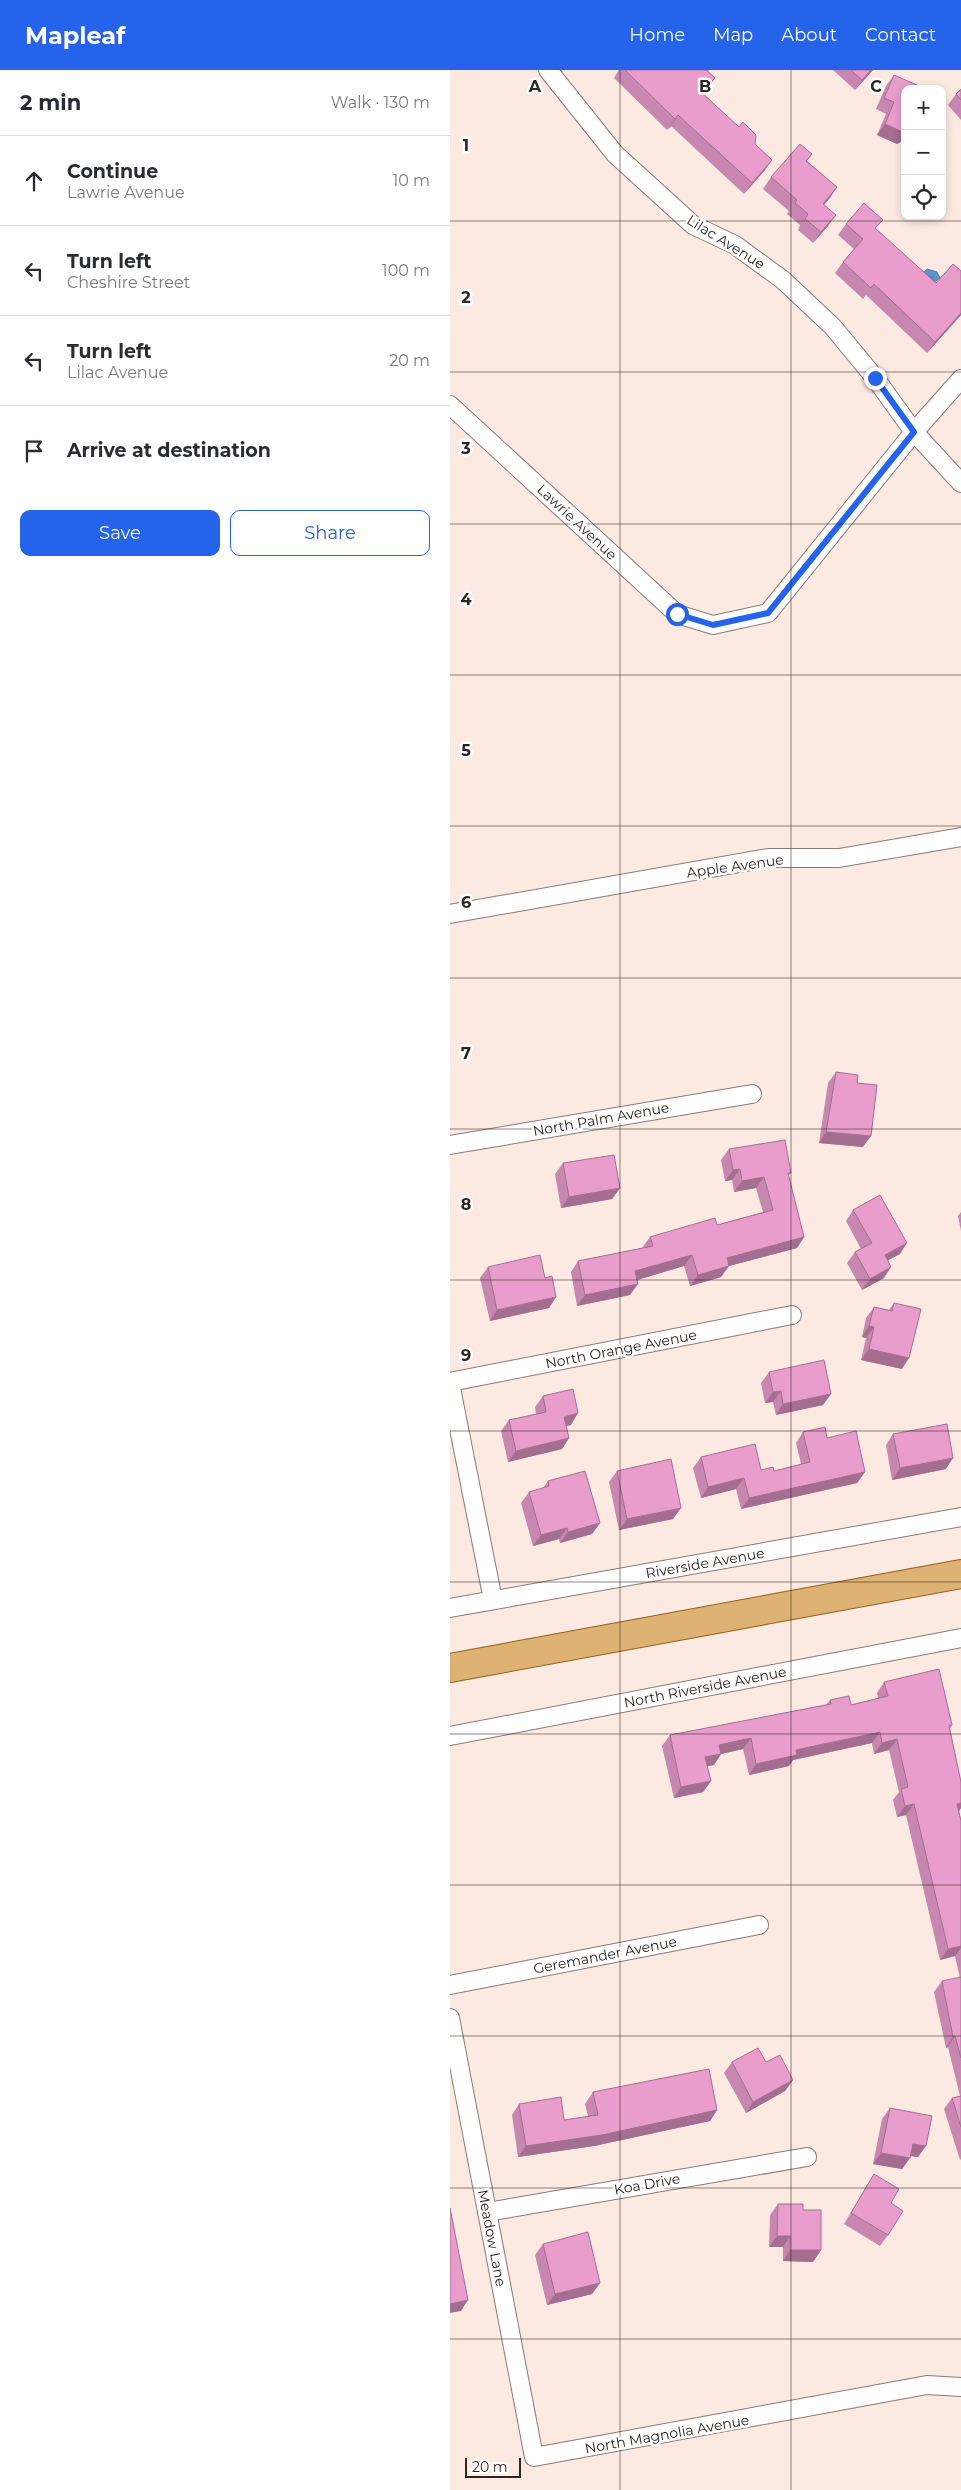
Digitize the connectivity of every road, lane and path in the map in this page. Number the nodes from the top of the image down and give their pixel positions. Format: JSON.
{"nodes":[{"id":1,"x":548,"y":70,"type":"edge"},
{"id":2,"x":961,"y":380,"type":"edge"},
{"id":3,"x":450,"y":404,"type":"edge"},
{"id":4,"x":914,"y":432,"type":"junction"},
{"id":5,"x":961,"y":482,"type":"edge"},
{"id":6,"x":961,"y":837,"type":"edge"},
{"id":7,"x":450,"y":914,"type":"edge"},
{"id":8,"x":752,"y":1094,"type":"dead end"},
{"id":9,"x":450,"y":1144,"type":"edge"},
{"id":10,"x":792,"y":1315,"type":"dead end"},
{"id":11,"x":450,"y":1383,"type":"edge"},
{"id":12,"x":961,"y":1517,"type":"edge"},
{"id":13,"x":961,"y":1574,"type":"edge"},
{"id":14,"x":493,"y":1600,"type":"junction"},
{"id":15,"x":450,"y":1608,"type":"edge"},
{"id":16,"x":961,"y":1638,"type":"edge"},
{"id":17,"x":450,"y":1668,"type":"edge"},
{"id":18,"x":450,"y":1736,"type":"edge"},
{"id":19,"x":759,"y":1925,"type":"dead end"},
{"id":20,"x":450,"y":1986,"type":"edge"},
{"id":21,"x":450,"y":2018,"type":"edge"},
{"id":22,"x":807,"y":2157,"type":"dead end"},
{"id":23,"x":487,"y":2212,"type":"junction"},
{"id":24,"x":961,"y":2387,"type":"edge"},
{"id":25,"x":534,"y":2457,"type":"joint"}],
"edges":[{"from":1,"to":4,"type":"street","name":"Lilac Avenue"},
{"from":2,"to":4,"type":"street"},
{"from":3,"to":4,"type":"street","name":"Lawrie Avenue"},
{"from":4,"to":5,"type":"street","name":"Lilac Avenue"},
{"from":6,"to":7,"type":"street","name":"Apple Avenue"},
{"from":8,"to":9,"type":"street","name":"North Palm Avenue"},
{"from":10,"to":11,"type":"street","name":"North Orange Avenue"},
{"from":11,"to":14,"type":"street"},
{"from":12,"to":14,"type":"street","name":"Riverside Avenue"},
{"from":13,"to":17,"type":"main road"},
{"from":14,"to":15,"type":"street","name":"Riverside Avenue"},
{"from":16,"to":18,"type":"street","name":"North Riverside Avenue"},
{"from":19,"to":20,"type":"street","name":"Geremander Avenue"},
{"from":21,"to":23,"type":"street","name":"Meadow Lane"},
{"from":22,"to":23,"type":"street","name":"Koa Drive"},
{"from":23,"to":25,"type":"street","name":"Meadow Lane"},
{"from":24,"to":25,"type":"street","name":"North Magnolia Avenue"}]}
